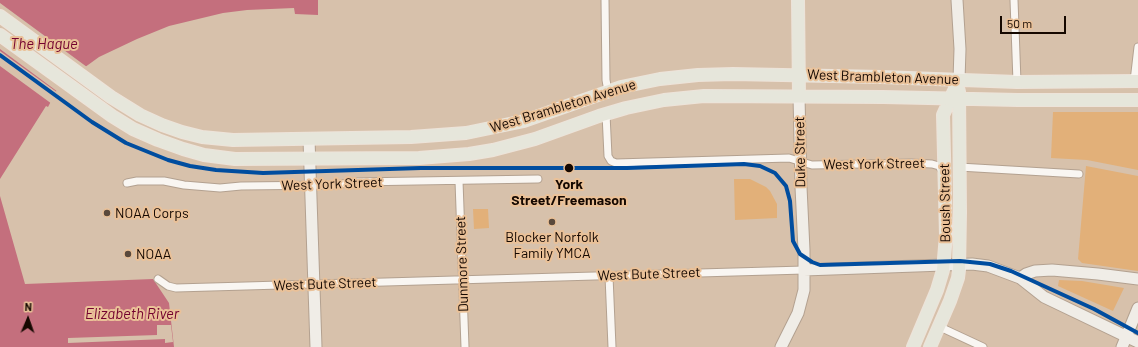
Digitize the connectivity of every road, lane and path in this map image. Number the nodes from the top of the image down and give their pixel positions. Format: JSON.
{"nodes":[{"id":1,"x":605,"y":0,"type":"edge"},
{"id":2,"x":798,"y":0,"type":"edge"},
{"id":3,"x":956,"y":0,"type":"edge"},
{"id":4,"x":1014,"y":0,"type":"edge"},
{"id":5,"x":0,"y":16,"type":"edge"},
{"id":6,"x":0,"y":35,"type":"edge"},
{"id":7,"x":1138,"y":47,"type":"edge"},
{"id":8,"x":799,"y":75,"type":"junction"},
{"id":9,"x":959,"y":80,"type":"junction"},
{"id":10,"x":1136,"y":81,"type":"edge"},
{"id":11,"x":1017,"y":82,"type":"junction"},
{"id":12,"x":608,"y":91,"type":"junction"},
{"id":13,"x":800,"y":96,"type":"junction"},
{"id":14,"x":955,"y":99,"type":"junction"},
{"id":15,"x":1138,"y":100,"type":"edge"},
{"id":16,"x":606,"y":114,"type":"junction"},
{"id":17,"x":309,"y":139,"type":"junction"},
{"id":18,"x":310,"y":158,"type":"junction"},
{"id":19,"x":800,"y":162,"type":"junction"},
{"id":20,"x":959,"y":167,"type":"junction"},
{"id":21,"x":945,"y":174,"type":"junction"},
{"id":22,"x":1078,"y":174,"type":"dead end"},
{"id":23,"x":538,"y":179,"type":"dead end"},
{"id":24,"x":459,"y":181,"type":"junction"},
{"id":25,"x":127,"y":183,"type":"dead end"},
{"id":26,"x":311,"y":186,"type":"junction"},
{"id":27,"x":944,"y":265,"type":"junction"},
{"id":28,"x":960,"y":265,"type":"junction"},
{"id":29,"x":804,"y":270,"type":"junction"},
{"id":30,"x":609,"y":276,"type":"junction"},
{"id":31,"x":1020,"y":278,"type":"junction"},
{"id":32,"x":158,"y":279,"type":"dead end"},
{"id":33,"x":1138,"y":279,"type":"edge"},
{"id":34,"x":463,"y":280,"type":"junction"},
{"id":35,"x":314,"y":285,"type":"junction"},
{"id":36,"x":1138,"y":308,"type":"edge"},
{"id":37,"x":940,"y":327,"type":"junction"},
{"id":38,"x":1126,"y":336,"type":"junction"},
{"id":39,"x":1138,"y":342,"type":"edge"},
{"id":40,"x":316,"y":347,"type":"edge"},
{"id":41,"x":465,"y":347,"type":"edge"},
{"id":42,"x":612,"y":347,"type":"edge"},
{"id":43,"x":781,"y":347,"type":"edge"},
{"id":44,"x":912,"y":347,"type":"edge"},
{"id":45,"x":930,"y":347,"type":"edge"},
{"id":46,"x":983,"y":347,"type":"edge"},
{"id":47,"x":1122,"y":347,"type":"edge"}],
"edges":[{"from":1,"to":12,"type":"street"},
{"from":2,"to":8,"type":"main road","name":"Duke Street"},
{"from":3,"to":9,"type":"street","name":"Boush Street"},
{"from":4,"to":11,"type":"street"},
{"from":5,"to":17,"type":"main road","name":"West Brambleton Avenue"},
{"from":6,"to":18,"type":"main road","name":"West Brambleton Avenue"},
{"from":7,"to":10,"type":"street"},
{"from":8,"to":9,"type":"main road","name":"West Brambleton Avenue"},
{"from":8,"to":12,"type":"main road","name":"West Brambleton Avenue"},
{"from":8,"to":13,"type":"main road","name":"Duke Street"},
{"from":9,"to":11,"type":"main road","name":"West Brambleton Avenue"},
{"from":9,"to":14,"type":"main road","name":"Boush Street"},
{"from":10,"to":11,"type":"main road","name":"West Brambleton Avenue"},
{"from":12,"to":17,"type":"main road","name":"West Brambleton Avenue"},
{"from":13,"to":14,"type":"main road","name":"West Brambleton Avenue"},
{"from":13,"to":16,"type":"main road","name":"West Brambleton Avenue"},
{"from":13,"to":19,"type":"street","name":"Duke Street"},
{"from":14,"to":15,"type":"main road","name":"West Brambleton Avenue"},
{"from":14,"to":20,"type":"main road","name":"Boush Street"},
{"from":14,"to":21,"type":"main road","name":"Boush Street"},
{"from":16,"to":18,"type":"main road","name":"West Brambleton Avenue"},
{"from":16,"to":19,"type":"street","name":"West York Street"},
{"from":17,"to":18,"type":"street"},
{"from":18,"to":26,"type":"street"},
{"from":19,"to":21,"type":"street","name":"West York Street"},
{"from":19,"to":29,"type":"street","name":"Duke Street"},
{"from":20,"to":22,"type":"street"},
{"from":20,"to":28,"type":"main road","name":"Boush Street"},
{"from":21,"to":27,"type":"main road","name":"Boush Street"},
{"from":23,"to":24,"type":"street","name":"West York Street"},
{"from":24,"to":26,"type":"street","name":"West York Street"},
{"from":24,"to":34,"type":"street","name":"Dunmore Street"},
{"from":25,"to":26,"type":"street","name":"West York Street"},
{"from":26,"to":35,"type":"street"},
{"from":27,"to":28,"type":"street","name":"West Bute Street"},
{"from":27,"to":29,"type":"street","name":"West Bute Street"},
{"from":27,"to":44,"type":"main road","name":"Boush Street"},
{"from":28,"to":31,"type":"street","name":"West Bute Street"},
{"from":28,"to":37,"type":"main road","name":"Boush Street"},
{"from":29,"to":30,"type":"street","name":"West Bute Street"},
{"from":29,"to":43,"type":"street","name":"Duke Street"},
{"from":30,"to":34,"type":"street","name":"West Bute Street"},
{"from":30,"to":42,"type":"street"},
{"from":31,"to":33,"type":"street"},
{"from":31,"to":38,"type":"street","name":"West Bute Street"},
{"from":32,"to":35,"type":"street","name":"West Bute Street"},
{"from":34,"to":35,"type":"street","name":"West Bute Street"},
{"from":34,"to":41,"type":"street","name":"Dunmore Street"},
{"from":35,"to":40,"type":"street"},
{"from":36,"to":38,"type":"street"},
{"from":37,"to":45,"type":"main road","name":"Boush Street"},
{"from":37,"to":46,"type":"street"},
{"from":38,"to":39,"type":"street","name":"West Bute Street"},
{"from":38,"to":47,"type":"street"}]}
